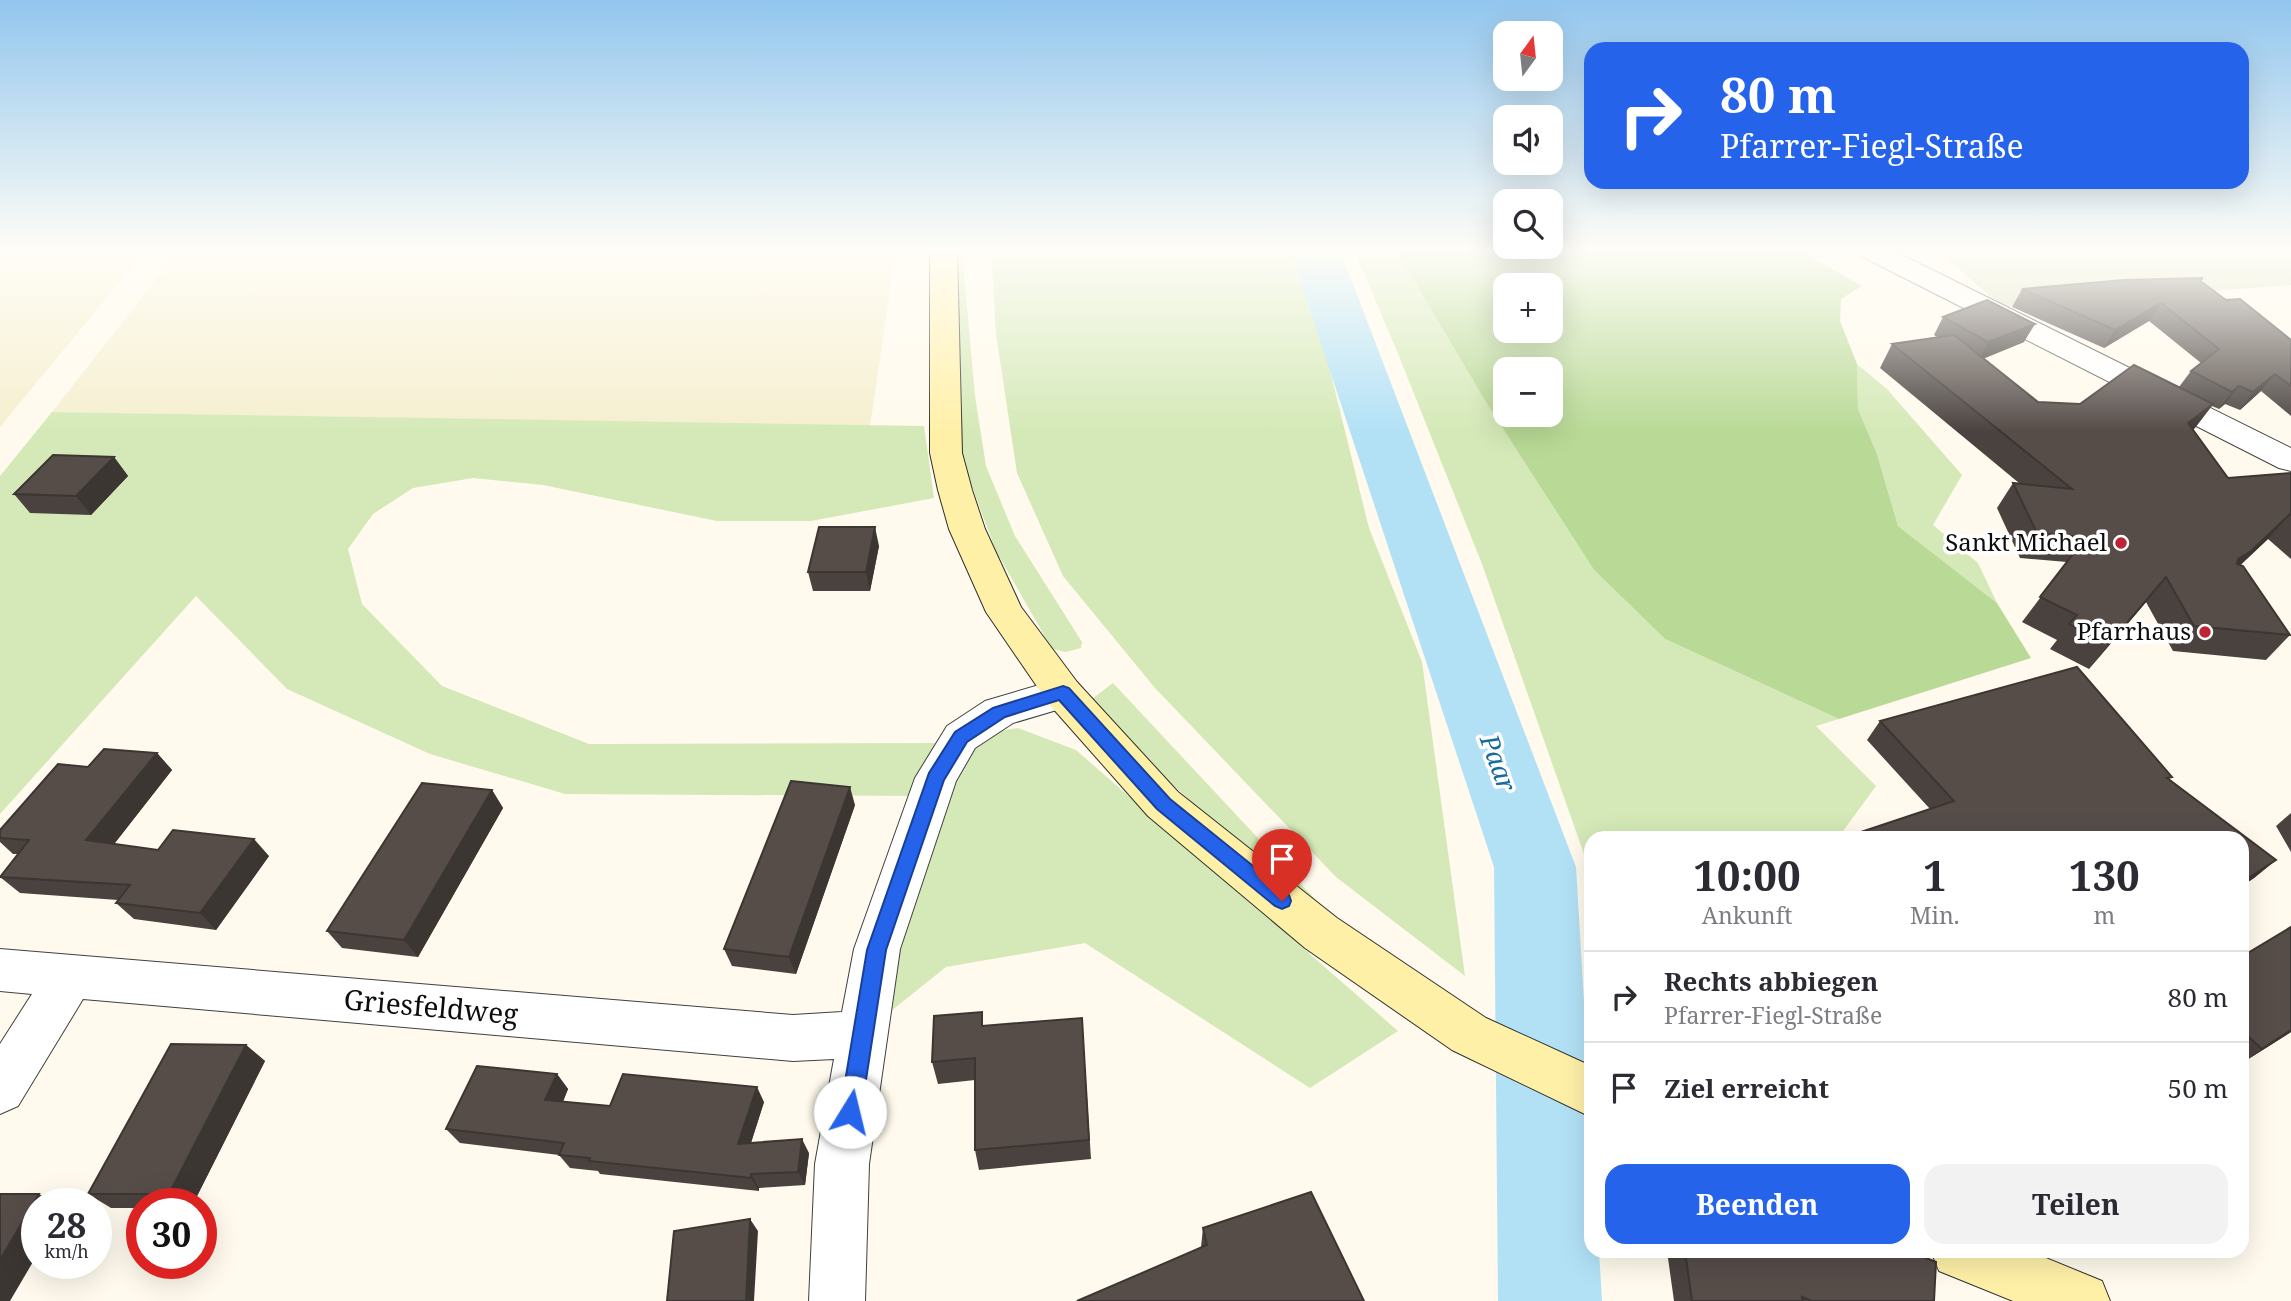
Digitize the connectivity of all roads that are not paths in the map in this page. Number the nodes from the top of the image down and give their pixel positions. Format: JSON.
{"nodes":[{"id":1,"x":944,"y":311,"type":"edge"},
{"id":2,"x":1991,"y":311,"type":"edge"},
{"id":3,"x":2291,"y":461,"type":"edge"},
{"id":4,"x":1063,"y":693,"type":"junction"},
{"id":5,"x":0,"y":970,"type":"edge"},
{"id":6,"x":71,"y":976,"type":"junction"},
{"id":7,"x":862,"y":1034,"type":"junction"},
{"id":8,"x":0,"y":1089,"type":"edge"},
{"id":9,"x":1584,"y":1089,"type":"edge"},
{"id":10,"x":1976,"y":1258,"type":"edge"},
{"id":11,"x":838,"y":1301,"type":"edge"},
{"id":12,"x":2082,"y":1301,"type":"edge"}],
"edges":[{"from":1,"to":4,"type":"main road"},
{"from":2,"to":3,"type":"street"},
{"from":4,"to":7,"type":"street"},
{"from":4,"to":9,"type":"main road"},
{"from":5,"to":6,"type":"street","name":"Griesfeldweg"},
{"from":6,"to":7,"type":"street","name":"Griesfeldweg"},
{"from":6,"to":8,"type":"street"},
{"from":7,"to":11,"type":"street"},
{"from":10,"to":12,"type":"main road"}]}
